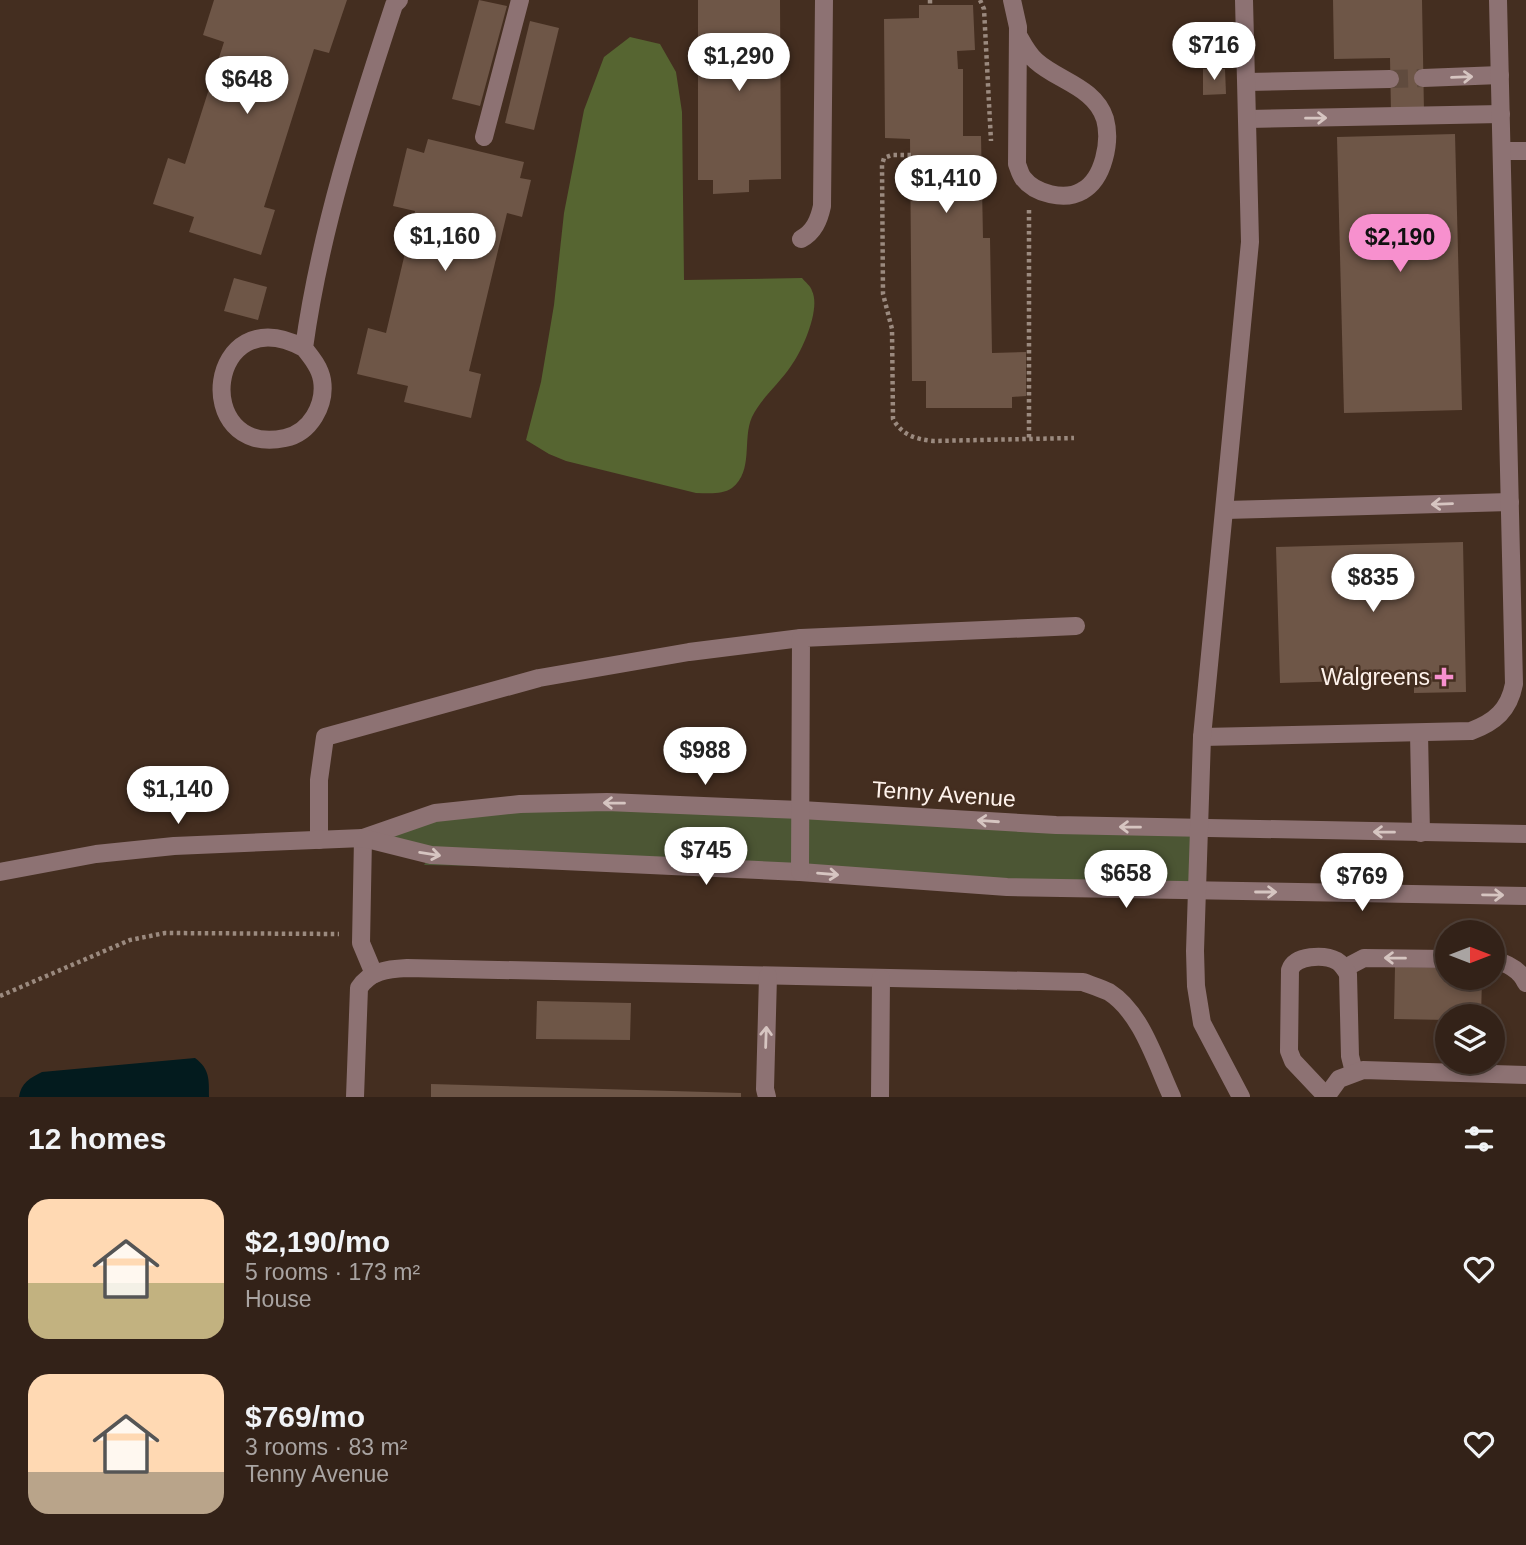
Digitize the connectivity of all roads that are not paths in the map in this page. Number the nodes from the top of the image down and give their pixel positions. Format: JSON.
{"nodes":[{"id":1,"x":399,"y":0,"type":"edge"},
{"id":2,"x":520,"y":0,"type":"edge"},
{"id":3,"x":824,"y":0,"type":"edge"},
{"id":4,"x":1012,"y":0,"type":"edge"},
{"id":5,"x":1244,"y":0,"type":"edge"},
{"id":6,"x":1498,"y":0,"type":"edge"},
{"id":7,"x":1018,"y":34,"type":"junction"},
{"id":8,"x":1500,"y":75,"type":"junction"},
{"id":9,"x":1423,"y":78,"type":"tunnel mouth"},
{"id":10,"x":1390,"y":79,"type":"tunnel mouth"},
{"id":11,"x":1247,"y":82,"type":"junction"},
{"id":12,"x":1501,"y":114,"type":"junction"},
{"id":13,"x":1248,"y":119,"type":"junction"},
{"id":14,"x":484,"y":137,"type":"dead end"},
{"id":15,"x":1502,"y":151,"type":"junction"},
{"id":16,"x":1526,"y":151,"type":"edge"},
{"id":17,"x":801,"y":239,"type":"dead end"},
{"id":18,"x":304,"y":348,"type":"junction"},
{"id":19,"x":1526,"y":387,"type":"edge"},
{"id":20,"x":1508,"y":388,"type":"junction"},
{"id":21,"x":1517,"y":438,"type":"edge"},
{"id":22,"x":1510,"y":502,"type":"junction"},
{"id":23,"x":1225,"y":509,"type":"junction"},
{"id":24,"x":1076,"y":626,"type":"dead end"},
{"id":25,"x":801,"y":638,"type":"junction"},
{"id":26,"x":1419,"y":733,"type":"junction"},
{"id":27,"x":1202,"y":737,"type":"junction"},
{"id":28,"x":800,"y":810,"type":"junction"},
{"id":29,"x":1198,"y":829,"type":"junction"},
{"id":30,"x":1421,"y":832,"type":"junction"},
{"id":31,"x":1526,"y":834,"type":"edge"},
{"id":32,"x":363,"y":838,"type":"junction"},
{"id":33,"x":319,"y":840,"type":"junction"},
{"id":34,"x":800,"y":872,"type":"junction"},
{"id":35,"x":0,"y":873,"type":"edge"},
{"id":36,"x":1198,"y":892,"type":"junction"},
{"id":37,"x":1526,"y":896,"type":"edge"},
{"id":38,"x":1435,"y":959,"type":"edge"},
{"id":39,"x":1505,"y":964,"type":"edge"},
{"id":40,"x":1345,"y":968,"type":"junction"},
{"id":41,"x":374,"y":974,"type":"junction"},
{"id":42,"x":768,"y":976,"type":"junction"},
{"id":43,"x":881,"y":978,"type":"junction"},
{"id":44,"x":1526,"y":983,"type":"edge"},
{"id":45,"x":1354,"y":1072,"type":"junction"},
{"id":46,"x":1526,"y":1074,"type":"edge"},
{"id":47,"x":355,"y":1097,"type":"edge"},
{"id":48,"x":767,"y":1097,"type":"edge"},
{"id":49,"x":880,"y":1097,"type":"edge"},
{"id":50,"x":1172,"y":1097,"type":"edge"},
{"id":51,"x":1241,"y":1097,"type":"edge"},
{"id":52,"x":1326,"y":1097,"type":"edge"}],
"edges":[{"from":1,"to":18,"type":"street"},
{"from":2,"to":14,"type":"street"},
{"from":3,"to":17,"type":"street"},
{"from":4,"to":7,"type":"street"},
{"from":5,"to":11,"type":"street"},
{"from":6,"to":8,"type":"street"},
{"from":7,"to":7,"type":"street"},
{"from":9,"to":8,"type":"street","one_way":true},
{"from":8,"to":12,"type":"street"},
{"from":10,"to":11,"type":"street"},
{"from":11,"to":13,"type":"street"},
{"from":13,"to":12,"type":"street","one_way":true},
{"from":12,"to":15,"type":"street"},
{"from":13,"to":23,"type":"street"},
{"from":15,"to":16,"type":"street"},
{"from":15,"to":20,"type":"street"},
{"from":18,"to":18,"type":"street"},
{"from":19,"to":20,"type":"street"},
{"from":20,"to":21,"type":"street"},
{"from":21,"to":22,"type":"street"},
{"from":22,"to":23,"type":"street","one_way":true},
{"from":22,"to":26,"type":"street"},
{"from":23,"to":27,"type":"street"},
{"from":24,"to":25,"type":"street"},
{"from":25,"to":28,"type":"street"},
{"from":25,"to":33,"type":"street"},
{"from":26,"to":27,"type":"street"},
{"from":26,"to":30,"type":"street"},
{"from":27,"to":29,"type":"street"},
{"from":29,"to":28,"type":"street","name":"Tenny Avenue","one_way":true},
{"from":28,"to":32,"type":"street","name":"Tenny Avenue","one_way":true},
{"from":28,"to":34,"type":"street"},
{"from":30,"to":29,"type":"street","name":"Tenny Avenue","one_way":true},
{"from":29,"to":36,"type":"street"},
{"from":30,"to":31,"type":"street","name":"Tenny Avenue"},
{"from":32,"to":33,"type":"street","name":"Tenny Avenue"},
{"from":32,"to":34,"type":"street","name":"Tenny Avenue","one_way":true},
{"from":32,"to":41,"type":"street"},
{"from":33,"to":35,"type":"street","name":"Tenny Avenue"},
{"from":34,"to":36,"type":"street","name":"Tenny Avenue","one_way":true},
{"from":36,"to":37,"type":"street","name":"Tenny Avenue","one_way":true},
{"from":36,"to":51,"type":"street"},
{"from":38,"to":40,"type":"street","one_way":true},
{"from":39,"to":44,"type":"street"},
{"from":40,"to":45,"type":"street"},
{"from":40,"to":52,"type":"street"},
{"from":41,"to":42,"type":"street"},
{"from":41,"to":47,"type":"street"},
{"from":42,"to":43,"type":"street"},
{"from":48,"to":42,"type":"street","one_way":true},
{"from":43,"to":49,"type":"street"},
{"from":43,"to":50,"type":"street"},
{"from":45,"to":46,"type":"street"},
{"from":45,"to":52,"type":"street"}]}
